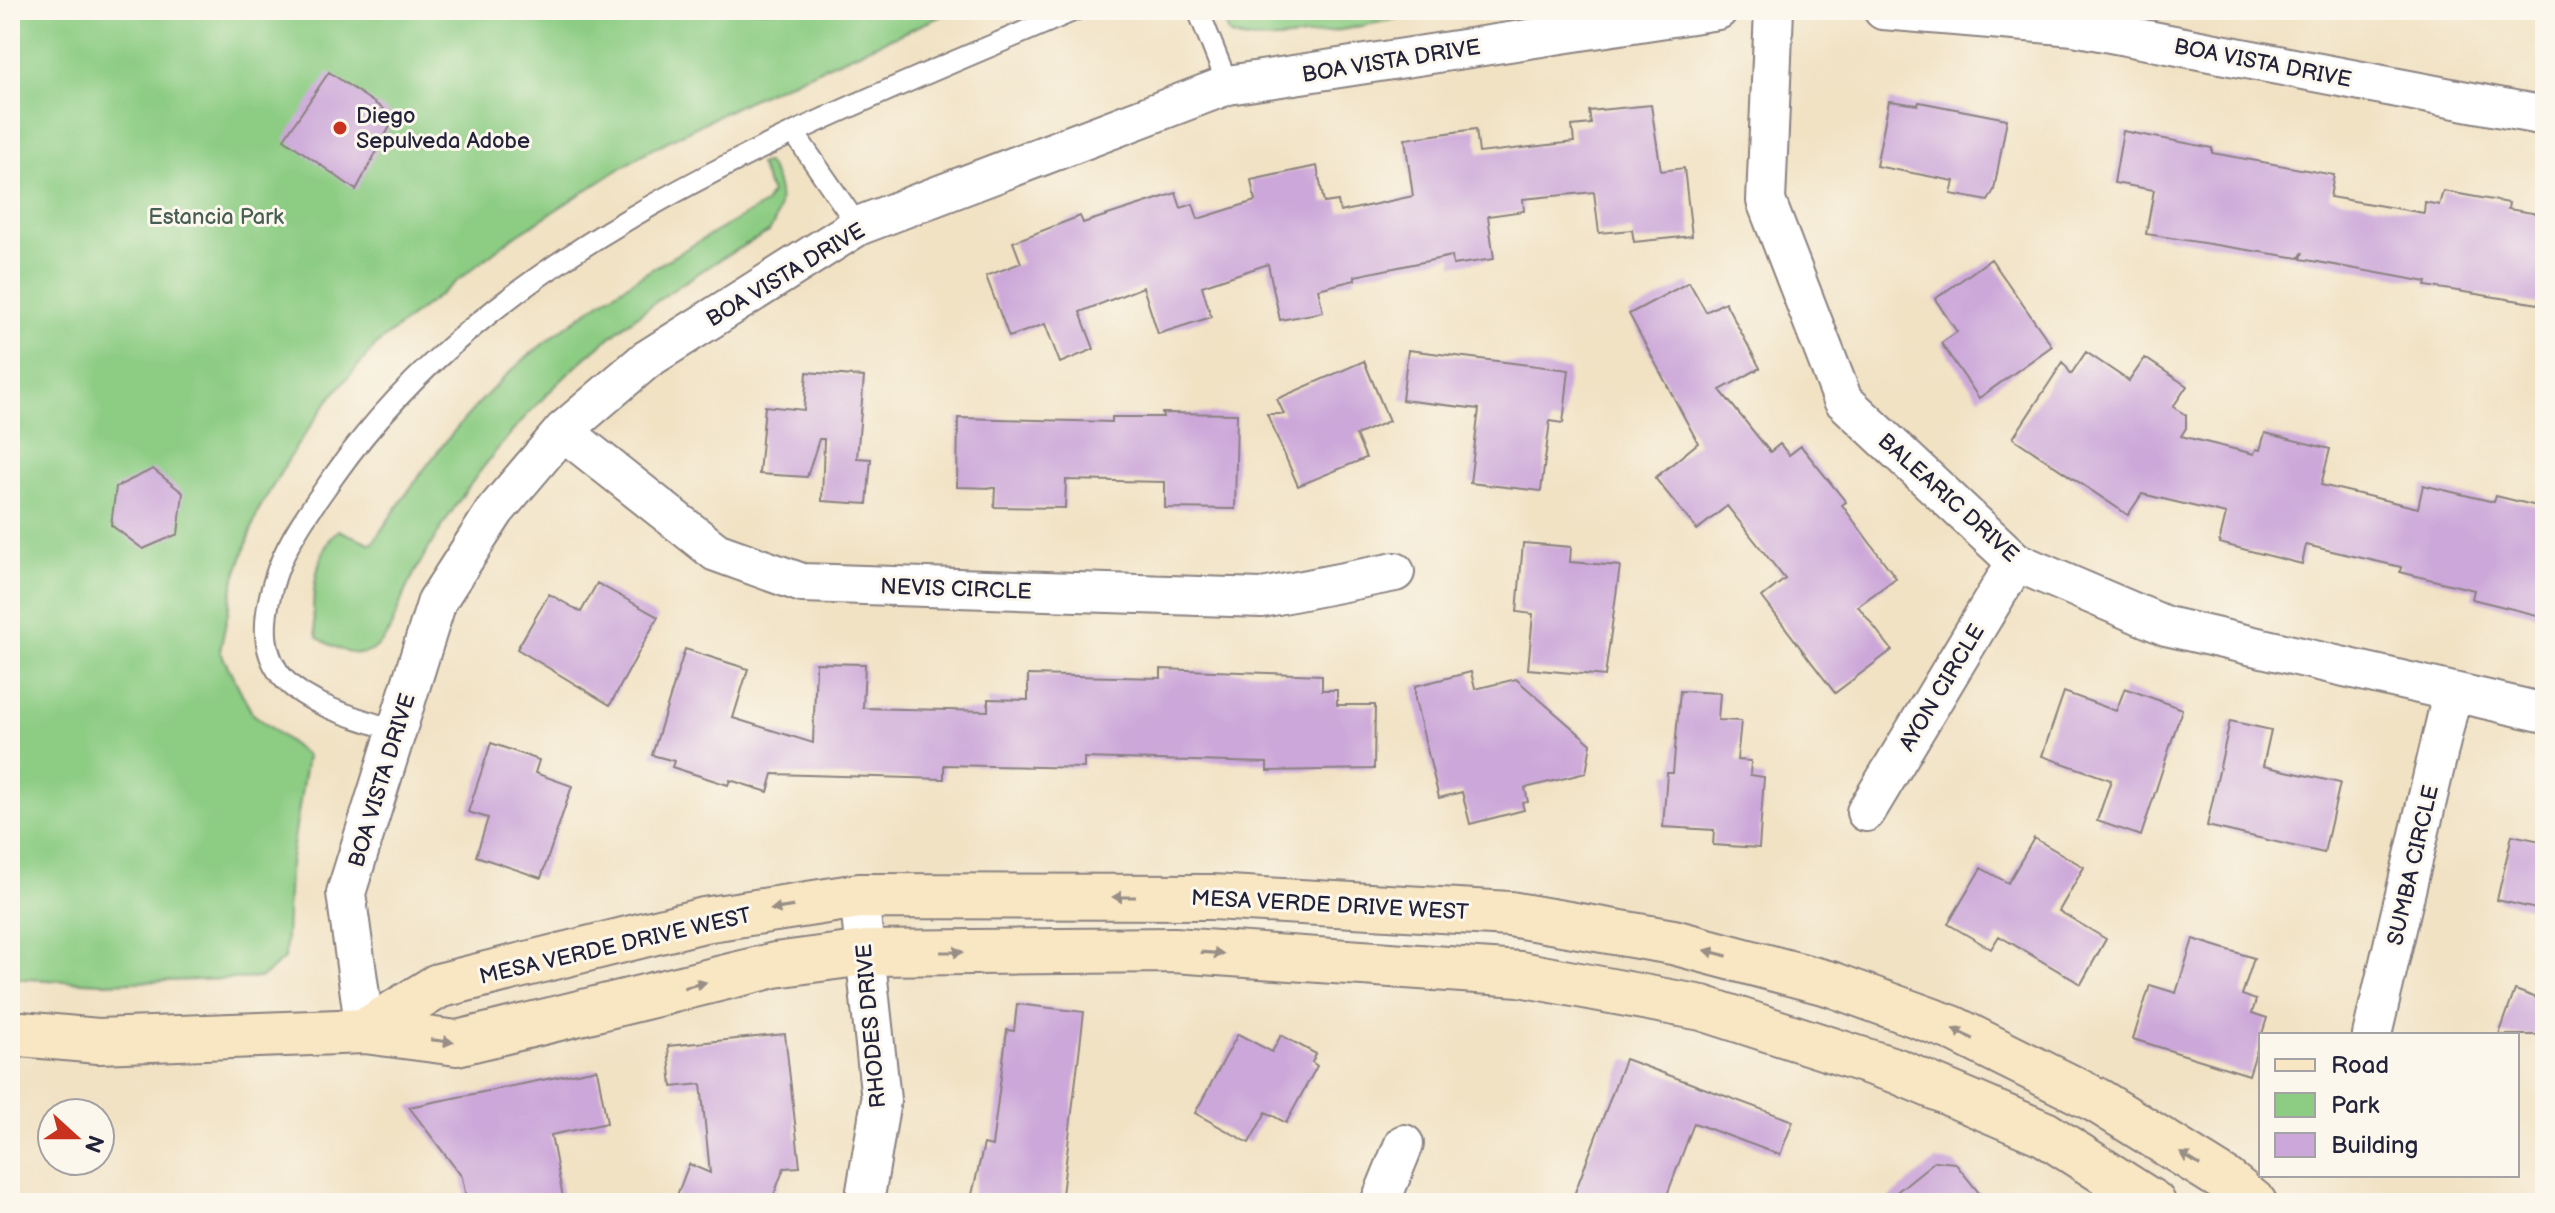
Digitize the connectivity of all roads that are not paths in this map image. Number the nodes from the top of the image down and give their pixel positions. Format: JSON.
{"nodes":[{"id":1,"x":1075,"y":10,"type":"edge"},
{"id":2,"x":1198,"y":10,"type":"edge"},
{"id":3,"x":1718,"y":10,"type":"edge"},
{"id":4,"x":1774,"y":10,"type":"edge"},
{"id":5,"x":1883,"y":10,"type":"edge"},
{"id":6,"x":1228,"y":85,"type":"junction"},
{"id":7,"x":2545,"y":116,"type":"edge"},
{"id":8,"x":794,"y":133,"type":"junction"},
{"id":9,"x":858,"y":226,"type":"junction"},
{"id":10,"x":563,"y":431,"type":"junction"},
{"id":11,"x":2016,"y":562,"type":"junction"},
{"id":12,"x":1395,"y":572,"type":"dead end"},
{"id":13,"x":2452,"y":694,"type":"junction"},
{"id":14,"x":2545,"y":713,"type":"edge"},
{"id":15,"x":397,"y":731,"type":"junction"},
{"id":16,"x":1866,"y":812,"type":"dead end"},
{"id":17,"x":859,"y":896,"type":"junction"},
{"id":18,"x":865,"y":953,"type":"junction"},
{"id":19,"x":365,"y":1031,"type":"junction"},
{"id":20,"x":10,"y":1033,"type":"edge"},
{"id":21,"x":2372,"y":1033,"type":"edge"},
{"id":22,"x":1404,"y":1144,"type":"dead end"},
{"id":23,"x":864,"y":1203,"type":"edge"},
{"id":24,"x":1380,"y":1203,"type":"edge"},
{"id":25,"x":2153,"y":1203,"type":"edge"},
{"id":26,"x":2254,"y":1203,"type":"edge"}],
"edges":[{"from":1,"to":8,"type":"lane"},
{"from":2,"to":6,"type":"lane"},
{"from":3,"to":6,"type":"street","name":"BOA VISTA DRIVE"},
{"from":4,"to":11,"type":"street","name":"BALEARIC DRIVE"},
{"from":5,"to":7,"type":"street","name":"BOA VISTA DRIVE"},
{"from":6,"to":9,"type":"street","name":"BOA VISTA DRIVE"},
{"from":8,"to":9,"type":"lane"},
{"from":8,"to":15,"type":"lane"},
{"from":9,"to":10,"type":"street","name":"BOA VISTA DRIVE"},
{"from":10,"to":12,"type":"street","name":"NEVIS CIRCLE"},
{"from":10,"to":15,"type":"street","name":"BOA VISTA DRIVE"},
{"from":11,"to":13,"type":"street","name":"BALEARIC DRIVE"},
{"from":11,"to":16,"type":"street","name":"AYON CIRCLE"},
{"from":13,"to":14,"type":"street","name":"BALEARIC DRIVE"},
{"from":13,"to":21,"type":"street","name":"SUMBA CIRCLE"},
{"from":15,"to":19,"type":"street","name":"BOA VISTA DRIVE"},
{"from":17,"to":18,"type":"street","name":"RHODES DRIVE"},
{"from":17,"to":19,"type":"street","name":"MESA VERDE DRIVE WEST","one_way":true},
{"from":26,"to":17,"type":"street","name":"MESA VERDE DRIVE WEST","one_way":true},
{"from":19,"to":18,"type":"street","name":"MESA VERDE DRIVE WEST","one_way":true},
{"from":18,"to":23,"type":"street","name":"RHODES DRIVE"},
{"from":18,"to":25,"type":"street","name":"MESA VERDE DRIVE WEST","one_way":true},
{"from":19,"to":20,"type":"street","name":"MESA VERDE DRIVE WEST"},
{"from":22,"to":24,"type":"street"}]}
